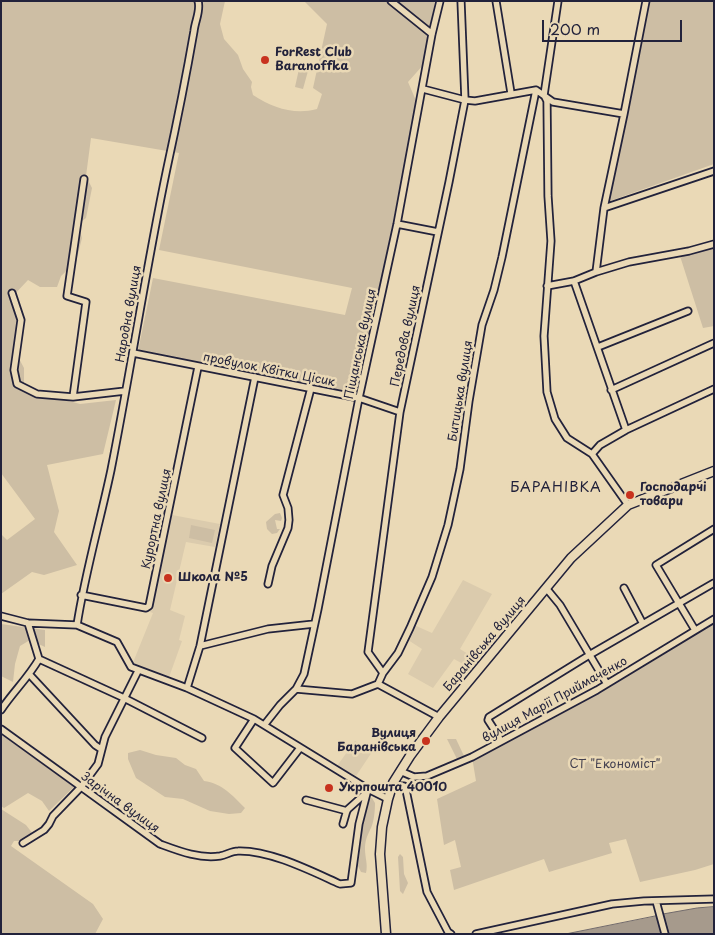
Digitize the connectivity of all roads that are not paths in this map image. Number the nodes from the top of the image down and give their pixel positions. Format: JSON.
{"nodes":[{"id":1,"x":391,"y":1,"type":"edge"},
{"id":2,"x":440,"y":1,"type":"edge"},
{"id":3,"x":460,"y":1,"type":"edge"},
{"id":4,"x":496,"y":1,"type":"edge"},
{"id":5,"x":558,"y":1,"type":"edge"},
{"id":6,"x":646,"y":1,"type":"edge"},
{"id":7,"x":199,"y":4,"type":"edge"},
{"id":8,"x":432,"y":34,"type":"junction"},
{"id":9,"x":423,"y":88,"type":"junction"},
{"id":10,"x":536,"y":90,"type":"junction"},
{"id":11,"x":511,"y":93,"type":"junction"},
{"id":12,"x":544,"y":96,"type":"junction"},
{"id":13,"x":464,"y":100,"type":"junction"},
{"id":14,"x":624,"y":114,"type":"junction"},
{"id":15,"x":714,"y":170,"type":"edge"},
{"id":16,"x":84,"y":179,"type":"dead end"},
{"id":17,"x":604,"y":208,"type":"junction"},
{"id":18,"x":397,"y":224,"type":"junction"},
{"id":19,"x":438,"y":232,"type":"junction"},
{"id":20,"x":714,"y":244,"type":"edge"},
{"id":21,"x":596,"y":272,"type":"junction"},
{"id":22,"x":574,"y":281,"type":"junction"},
{"id":23,"x":547,"y":286,"type":"junction"},
{"id":24,"x":12,"y":293,"type":"dead end"},
{"id":25,"x":688,"y":311,"type":"dead end"},
{"id":26,"x":714,"y":343,"type":"edge"},
{"id":27,"x":598,"y":347,"type":"junction"},
{"id":28,"x":133,"y":353,"type":"junction"},
{"id":29,"x":198,"y":367,"type":"junction"},
{"id":30,"x":255,"y":377,"type":"junction"},
{"id":31,"x":311,"y":388,"type":"junction"},
{"id":32,"x":714,"y":389,"type":"edge"},
{"id":33,"x":610,"y":390,"type":"junction"},
{"id":34,"x":125,"y":391,"type":"junction"},
{"id":35,"x":73,"y":397,"type":"junction"},
{"id":36,"x":360,"y":398,"type":"junction"},
{"id":37,"x":400,"y":412,"type":"junction"},
{"id":38,"x":626,"y":430,"type":"junction"},
{"id":39,"x":592,"y":454,"type":"junction"},
{"id":40,"x":714,"y":471,"type":"edge"},
{"id":41,"x":628,"y":505,"type":"junction"},
{"id":42,"x":714,"y":529,"type":"edge"},
{"id":43,"x":714,"y":583,"type":"edge"},
{"id":44,"x":268,"y":584,"type":"dead end"},
{"id":45,"x":546,"y":588,"type":"junction"},
{"id":46,"x":624,"y":588,"type":"dead end"},
{"id":47,"x":81,"y":595,"type":"junction"},
{"id":48,"x":679,"y":602,"type":"junction"},
{"id":49,"x":1,"y":616,"type":"edge"},
{"id":50,"x":714,"y":619,"type":"edge"},
{"id":51,"x":28,"y":623,"type":"junction"},
{"id":52,"x":314,"y":624,"type":"junction"},
{"id":53,"x":643,"y":624,"type":"junction"},
{"id":54,"x":77,"y":625,"type":"junction"},
{"id":55,"x":695,"y":630,"type":"junction"},
{"id":56,"x":200,"y":646,"type":"junction"},
{"id":57,"x":590,"y":654,"type":"junction"},
{"id":58,"x":39,"y":659,"type":"junction"},
{"id":59,"x":138,"y":671,"type":"junction"},
{"id":60,"x":383,"y":672,"type":"junction"},
{"id":61,"x":30,"y":675,"type":"junction"},
{"id":62,"x":378,"y":684,"type":"junction"},
{"id":63,"x":607,"y":684,"type":"junction"},
{"id":64,"x":187,"y":688,"type":"junction"},
{"id":65,"x":296,"y":689,"type":"junction"},
{"id":66,"x":124,"y":698,"type":"junction"},
{"id":67,"x":1,"y":710,"type":"edge"},
{"id":68,"x":439,"y":716,"type":"junction"},
{"id":69,"x":254,"y":719,"type":"junction"},
{"id":70,"x":265,"y":724,"type":"junction"},
{"id":71,"x":1,"y":729,"type":"edge"},
{"id":72,"x":202,"y":738,"type":"dead end"},
{"id":73,"x":500,"y":742,"type":"junction"},
{"id":74,"x":300,"y":748,"type":"junction"},
{"id":75,"x":101,"y":749,"type":"junction"},
{"id":76,"x":400,"y":771,"type":"junction"},
{"id":77,"x":404,"y":786,"type":"junction"},
{"id":78,"x":80,"y":787,"type":"junction"},
{"id":79,"x":391,"y":789,"type":"junction"},
{"id":80,"x":367,"y":791,"type":"junction"},
{"id":81,"x":388,"y":799,"type":"junction"},
{"id":82,"x":306,"y":800,"type":"dead end"},
{"id":83,"x":346,"y":811,"type":"junction"},
{"id":84,"x":343,"y":824,"type":"dead end"},
{"id":85,"x":23,"y":843,"type":"dead end"},
{"id":86,"x":714,"y":899,"type":"edge"},
{"id":87,"x":656,"y":901,"type":"junction"},
{"id":88,"x":386,"y":934,"type":"edge"},
{"id":89,"x":451,"y":934,"type":"edge"},
{"id":90,"x":476,"y":934,"type":"edge"},
{"id":91,"x":665,"y":934,"type":"edge"}],
"edges":[{"from":1,"to":8,"type":"street"},
{"from":2,"to":8,"type":"street","name":"Піщанська вулиця"},
{"from":3,"to":13,"type":"street","name":"Передова вулиця"},
{"from":4,"to":11,"type":"street"},
{"from":5,"to":12,"type":"street"},
{"from":6,"to":14,"type":"street"},
{"from":7,"to":28,"type":"street","name":"Народна вулиця"},
{"from":8,"to":9,"type":"street","name":"Піщанська вулиця"},
{"from":9,"to":13,"type":"street"},
{"from":9,"to":18,"type":"street","name":"Піщанська вулиця"},
{"from":10,"to":11,"type":"street"},
{"from":10,"to":12,"type":"street"},
{"from":10,"to":60,"type":"street","name":"Битицька вулиця"},
{"from":11,"to":13,"type":"street"},
{"from":12,"to":14,"type":"street"},
{"from":12,"to":23,"type":"street"},
{"from":13,"to":19,"type":"street","name":"Передова вулиця"},
{"from":14,"to":17,"type":"street"},
{"from":15,"to":17,"type":"street"},
{"from":16,"to":35,"type":"street"},
{"from":17,"to":21,"type":"street"},
{"from":18,"to":19,"type":"street"},
{"from":18,"to":36,"type":"street","name":"Піщанська вулиця"},
{"from":19,"to":37,"type":"street","name":"Передова вулиця"},
{"from":20,"to":21,"type":"street"},
{"from":21,"to":22,"type":"street"},
{"from":22,"to":23,"type":"street"},
{"from":22,"to":27,"type":"street"},
{"from":23,"to":39,"type":"street"},
{"from":24,"to":35,"type":"street"},
{"from":25,"to":27,"type":"street"},
{"from":26,"to":33,"type":"street"},
{"from":27,"to":33,"type":"street"},
{"from":28,"to":29,"type":"street","name":"провулок Квітки Цісик"},
{"from":28,"to":34,"type":"street","name":"Народна вулиця"},
{"from":29,"to":30,"type":"street","name":"провулок Квітки Цісик"},
{"from":29,"to":47,"type":"street","name":"Курортна вулиця"},
{"from":30,"to":31,"type":"street","name":"провулок Квітки Цісик"},
{"from":30,"to":56,"type":"street"},
{"from":31,"to":36,"type":"street","name":"провулок Квітки Цісик"},
{"from":31,"to":44,"type":"street"},
{"from":32,"to":38,"type":"street"},
{"from":33,"to":38,"type":"street"},
{"from":34,"to":35,"type":"street"},
{"from":34,"to":47,"type":"street","name":"Народна вулиця"},
{"from":36,"to":37,"type":"street","name":"провулок Квітки Цісик"},
{"from":36,"to":52,"type":"street","name":"Піщанська вулиця"},
{"from":37,"to":60,"type":"street","name":"Передова вулиця"},
{"from":38,"to":39,"type":"street"},
{"from":39,"to":41,"type":"street"},
{"from":40,"to":41,"type":"main road","name":"Баранівська вулиця"},
{"from":41,"to":45,"type":"main road","name":"Баранівська вулиця"},
{"from":42,"to":48,"type":"street"},
{"from":43,"to":48,"type":"street"},
{"from":45,"to":57,"type":"street"},
{"from":45,"to":68,"type":"main road","name":"Баранівська вулиця"},
{"from":46,"to":53,"type":"street"},
{"from":47,"to":54,"type":"street","name":"Народна вулиця"},
{"from":48,"to":53,"type":"street"},
{"from":48,"to":55,"type":"street"},
{"from":49,"to":51,"type":"street"},
{"from":50,"to":55,"type":"street","name":"вулиця Марії Приймаченко"},
{"from":51,"to":54,"type":"street"},
{"from":51,"to":58,"type":"street"},
{"from":52,"to":56,"type":"street"},
{"from":52,"to":65,"type":"street","name":"Піщанська вулиця"},
{"from":53,"to":57,"type":"street"},
{"from":54,"to":59,"type":"street"},
{"from":55,"to":63,"type":"street","name":"вулиця Марії Приймаченко"},
{"from":56,"to":64,"type":"street"},
{"from":57,"to":63,"type":"street"},
{"from":57,"to":73,"type":"street"},
{"from":58,"to":61,"type":"street"},
{"from":58,"to":66,"type":"street"},
{"from":59,"to":64,"type":"street"},
{"from":59,"to":66,"type":"street"},
{"from":60,"to":62,"type":"street","name":"Битицька вулиця"},
{"from":61,"to":67,"type":"street"},
{"from":61,"to":75,"type":"street"},
{"from":62,"to":65,"type":"street"},
{"from":62,"to":68,"type":"street"},
{"from":63,"to":73,"type":"street","name":"вулиця Марії Приймаченко"},
{"from":64,"to":69,"type":"street"},
{"from":65,"to":70,"type":"street"},
{"from":66,"to":72,"type":"street"},
{"from":66,"to":75,"type":"street"},
{"from":68,"to":76,"type":"main road","name":"Баранівська вулиця"},
{"from":69,"to":70,"type":"street"},
{"from":69,"to":74,"type":"street"},
{"from":70,"to":74,"type":"street"},
{"from":71,"to":78,"type":"street","name":"Зарічна вулиця"},
{"from":73,"to":76,"type":"street","name":"вулиця Марії Приймаченко"},
{"from":74,"to":80,"type":"street"},
{"from":75,"to":78,"type":"street"},
{"from":76,"to":77,"type":"street"},
{"from":76,"to":79,"type":"main road","name":"Баранівська вулиця"},
{"from":77,"to":79,"type":"street"},
{"from":77,"to":89,"type":"street"},
{"from":78,"to":80,"type":"street","name":"Зарічна вулиця"},
{"from":78,"to":85,"type":"street"},
{"from":79,"to":81,"type":"main road","name":"Баранівська вулиця"},
{"from":80,"to":81,"type":"street"},
{"from":80,"to":83,"type":"street"},
{"from":81,"to":88,"type":"main road","name":"Баранівська вулиця"},
{"from":82,"to":83,"type":"street"},
{"from":83,"to":84,"type":"street"},
{"from":86,"to":87,"type":"street"},
{"from":87,"to":90,"type":"street"},
{"from":87,"to":91,"type":"street"}]}
